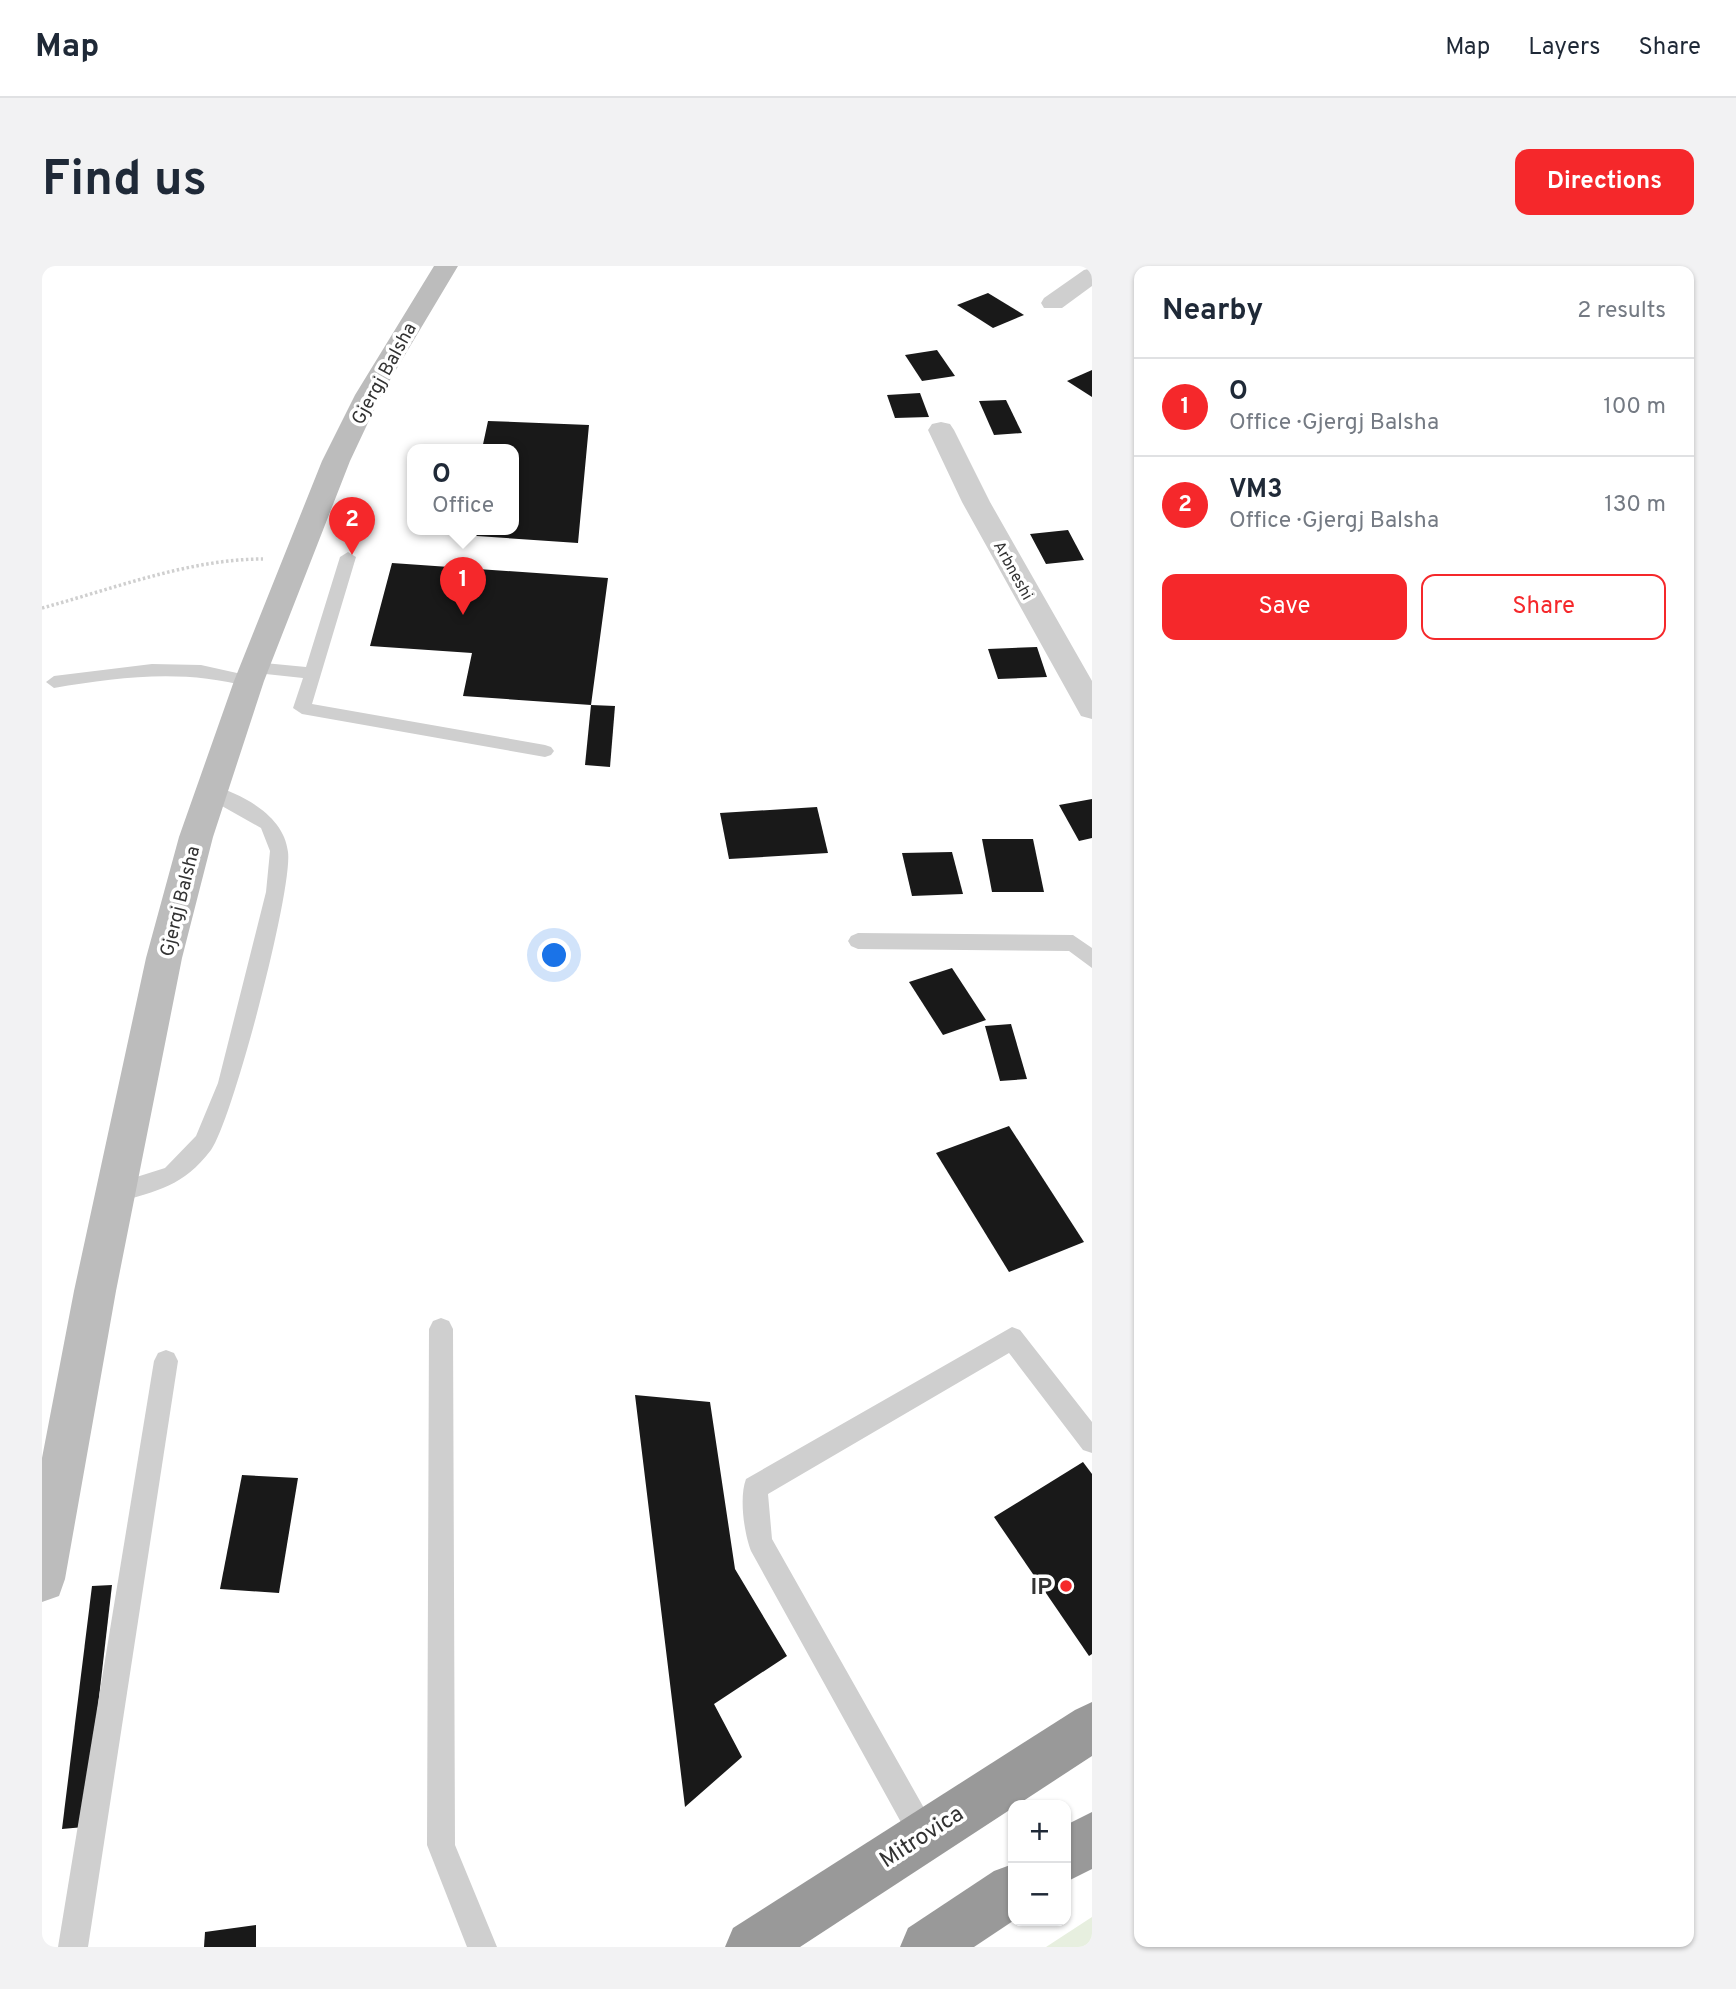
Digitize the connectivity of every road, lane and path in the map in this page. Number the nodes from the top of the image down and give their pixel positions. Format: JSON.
{"nodes":[{"id":1,"x":446,"y":266,"type":"edge"},
{"id":2,"x":1092,"y":275,"type":"edge"},
{"id":3,"x":1053,"y":303,"type":"dead end"},
{"id":4,"x":941,"y":430,"type":"dead end"},
{"id":5,"x":348,"y":557,"type":"dead end"},
{"id":6,"x":296,"y":563,"type":"junction"},
{"id":7,"x":42,"y":608,"type":"edge"},
{"id":8,"x":313,"y":673,"type":"junction"},
{"id":9,"x":252,"y":675,"type":"junction"},
{"id":10,"x":54,"y":682,"type":"dead end"},
{"id":11,"x":1092,"y":708,"type":"edge"},
{"id":12,"x":545,"y":751,"type":"dead end"},
{"id":13,"x":212,"y":792,"type":"junction"},
{"id":14,"x":858,"y":942,"type":"dead end"},
{"id":15,"x":1092,"y":960,"type":"edge"},
{"id":16,"x":116,"y":1194,"type":"junction"},
{"id":17,"x":441,"y":1329,"type":"dead end"},
{"id":18,"x":166,"y":1361,"type":"dead end"},
{"id":19,"x":1092,"y":1441,"type":"edge"},
{"id":20,"x":42,"y":1579,"type":"edge"},
{"id":21,"x":1092,"y":1727,"type":"edge"},
{"id":22,"x":923,"y":1834,"type":"junction"},
{"id":23,"x":1092,"y":1838,"type":"edge"},
{"id":24,"x":1071,"y":1853,"type":"edge"},
{"id":25,"x":1008,"y":1893,"type":"edge"},
{"id":26,"x":73,"y":1947,"type":"edge"},
{"id":27,"x":482,"y":1947,"type":"edge"},
{"id":28,"x":752,"y":1947,"type":"edge"},
{"id":29,"x":928,"y":1947,"type":"edge"}],
"edges":[{"from":1,"to":6,"type":"street","name":"Gjergj Balsha"},
{"from":2,"to":3,"type":"street"},
{"from":4,"to":11,"type":"street","name":"Arbneshi"},
{"from":5,"to":8,"type":"lane"},
{"from":6,"to":7,"type":"path"},
{"from":6,"to":9,"type":"street","name":"Gjergj Balsha"},
{"from":8,"to":9,"type":"lane"},
{"from":8,"to":12,"type":"lane"},
{"from":9,"to":10,"type":"lane"},
{"from":9,"to":13,"type":"street","name":"Gjergj Balsha"},
{"from":13,"to":16,"type":"street","name":"Gjergj Balsha"},
{"from":13,"to":16,"type":"lane"},
{"from":14,"to":15,"type":"lane"},
{"from":16,"to":20,"type":"street","name":"Gjergj Balsha"},
{"from":17,"to":27,"type":"lane"},
{"from":18,"to":26,"type":"lane"},
{"from":19,"to":22,"type":"lane"},
{"from":21,"to":22,"type":"highway","name":"Mitrovica"},
{"from":22,"to":28,"type":"highway","name":"Mitrovica"},
{"from":23,"to":24,"type":"highway"},
{"from":25,"to":29,"type":"highway"}]}
